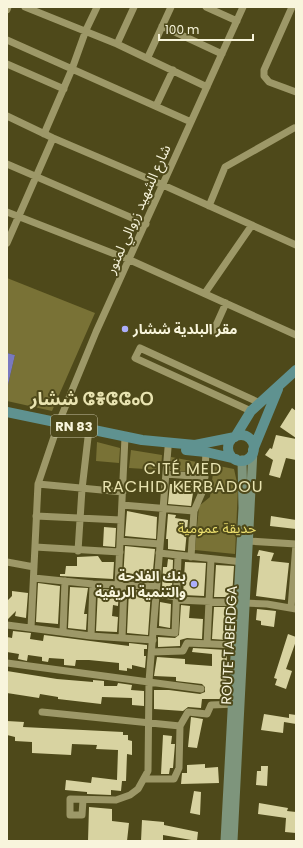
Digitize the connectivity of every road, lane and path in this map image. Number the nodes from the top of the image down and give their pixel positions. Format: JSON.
{"nodes":[{"id":1,"x":25,"y":7,"type":"edge"},
{"id":2,"x":97,"y":7,"type":"edge"},
{"id":3,"x":134,"y":7,"type":"edge"},
{"id":4,"x":171,"y":7,"type":"edge"},
{"id":5,"x":206,"y":7,"type":"edge"},
{"id":6,"x":243,"y":7,"type":"edge"},
{"id":7,"x":292,"y":7,"type":"edge"},
{"id":8,"x":237,"y":21,"type":"junction"},
{"id":9,"x":162,"y":26,"type":"junction"},
{"id":10,"x":86,"y":30,"type":"junction"},
{"id":11,"x":7,"y":40,"type":"edge"},
{"id":12,"x":118,"y":44,"type":"junction"},
{"id":13,"x":222,"y":54,"type":"junction"},
{"id":14,"x":148,"y":57,"type":"junction"},
{"id":15,"x":7,"y":64,"type":"edge"},
{"id":16,"x":72,"y":69,"type":"junction"},
{"id":17,"x":173,"y":70,"type":"junction"},
{"id":18,"x":208,"y":87,"type":"junction"},
{"id":19,"x":64,"y":89,"type":"junction"},
{"id":20,"x":296,"y":92,"type":"edge"},
{"id":21,"x":156,"y":106,"type":"junction"},
{"id":22,"x":7,"y":116,"type":"edge"},
{"id":23,"x":191,"y":122,"type":"junction"},
{"id":24,"x":294,"y":128,"type":"dead end"},
{"id":25,"x":44,"y":134,"type":"junction"},
{"id":26,"x":53,"y":138,"type":"junction"},
{"id":27,"x":7,"y":164,"type":"edge"},
{"id":28,"x":36,"y":176,"type":"junction"},
{"id":29,"x":163,"y":185,"type":"junction"},
{"id":30,"x":209,"y":206,"type":"junction"},
{"id":31,"x":7,"y":212,"type":"edge"},
{"id":32,"x":18,"y":217,"type":"junction"},
{"id":33,"x":146,"y":224,"type":"junction"},
{"id":34,"x":252,"y":226,"type":"junction"},
{"id":35,"x":7,"y":243,"type":"edge"},
{"id":36,"x":296,"y":245,"type":"edge"},
{"id":37,"x":130,"y":260,"type":"junction"},
{"id":38,"x":205,"y":293,"type":"junction"},
{"id":39,"x":226,"y":303,"type":"junction"},
{"id":40,"x":213,"y":332,"type":"dead end"},
{"id":41,"x":296,"y":335,"type":"edge"},
{"id":42,"x":296,"y":370,"type":"edge"},
{"id":43,"x":278,"y":387,"type":"junction"},
{"id":44,"x":260,"y":403,"type":"junction"},
{"id":45,"x":251,"y":411,"type":"junction"},
{"id":46,"x":7,"y":412,"type":"edge"},
{"id":47,"x":59,"y":422,"type":"junction"},
{"id":48,"x":89,"y":429,"type":"junction"},
{"id":49,"x":125,"y":437,"type":"junction"},
{"id":50,"x":235,"y":437,"type":"junction"},
{"id":51,"x":142,"y":440,"type":"junction"},
{"id":52,"x":168,"y":448,"type":"junction"},
{"id":53,"x":253,"y":450,"type":"junction"},
{"id":54,"x":206,"y":452,"type":"junction"},
{"id":55,"x":239,"y":460,"type":"junction"},
{"id":56,"x":166,"y":474,"type":"junction"},
{"id":57,"x":205,"y":477,"type":"junction"},
{"id":58,"x":38,"y":484,"type":"junction"},
{"id":59,"x":204,"y":488,"type":"junction"},
{"id":60,"x":82,"y":489,"type":"junction"},
{"id":61,"x":122,"y":492,"type":"junction"},
{"id":62,"x":244,"y":494,"type":"junction"},
{"id":63,"x":122,"y":505,"type":"junction"},
{"id":64,"x":163,"y":509,"type":"junction"},
{"id":65,"x":194,"y":511,"type":"junction"},
{"id":66,"x":36,"y":516,"type":"junction"},
{"id":67,"x":81,"y":518,"type":"junction"},
{"id":68,"x":121,"y":520,"type":"junction"},
{"id":69,"x":248,"y":540,"type":"junction"},
{"id":70,"x":120,"y":541,"type":"junction"},
{"id":71,"x":160,"y":544,"type":"junction"},
{"id":72,"x":296,"y":544,"type":"edge"},
{"id":73,"x":36,"y":547,"type":"junction"},
{"id":74,"x":78,"y":550,"type":"junction"},
{"id":75,"x":120,"y":552,"type":"junction"},
{"id":76,"x":159,"y":553,"type":"junction"},
{"id":77,"x":178,"y":557,"type":"junction"},
{"id":78,"x":191,"y":558,"type":"junction"},
{"id":79,"x":211,"y":559,"type":"junction"},
{"id":80,"x":7,"y":562,"type":"edge"},
{"id":81,"x":244,"y":562,"type":"junction"},
{"id":82,"x":34,"y":567,"type":"junction"},
{"id":83,"x":34,"y":578,"type":"junction"},
{"id":84,"x":65,"y":582,"type":"junction"},
{"id":85,"x":93,"y":584,"type":"junction"},
{"id":86,"x":121,"y":585,"type":"junction"},
{"id":87,"x":156,"y":586,"type":"junction"},
{"id":88,"x":155,"y":594,"type":"junction"},
{"id":89,"x":177,"y":598,"type":"junction"},
{"id":90,"x":210,"y":602,"type":"junction"},
{"id":91,"x":241,"y":603,"type":"junction"},
{"id":92,"x":293,"y":608,"type":"edge"},
{"id":93,"x":7,"y":625,"type":"edge"},
{"id":94,"x":30,"y":628,"type":"junction"},
{"id":95,"x":153,"y":631,"type":"junction"},
{"id":96,"x":63,"y":632,"type":"junction"},
{"id":97,"x":91,"y":636,"type":"junction"},
{"id":98,"x":122,"y":638,"type":"junction"},
{"id":99,"x":153,"y":640,"type":"junction"},
{"id":100,"x":206,"y":644,"type":"junction"},
{"id":101,"x":235,"y":645,"type":"junction"},
{"id":102,"x":152,"y":652,"type":"junction"},
{"id":103,"x":239,"y":661,"type":"junction"},
{"id":104,"x":7,"y":663,"type":"edge"},
{"id":105,"x":149,"y":681,"type":"junction"},
{"id":106,"x":201,"y":689,"type":"dead end"},
{"id":107,"x":237,"y":704,"type":"junction"},
{"id":108,"x":42,"y":712,"type":"dead end"},
{"id":109,"x":148,"y":724,"type":"junction"},
{"id":110,"x":180,"y":726,"type":"junction"},
{"id":111,"x":144,"y":779,"type":"junction"},
{"id":112,"x":83,"y":800,"type":"dead end"},
{"id":113,"x":225,"y":841,"type":"edge"},
{"id":114,"x":233,"y":841,"type":"edge"}],
"edges":[{"from":1,"to":10,"type":"street"},
{"from":2,"to":10,"type":"street"},
{"from":3,"to":12,"type":"street"},
{"from":4,"to":9,"type":"street"},
{"from":5,"to":8,"type":"street"},
{"from":6,"to":8,"type":"street","name":"شارع الشهيد زروالي لمنور"},
{"from":7,"to":20,"type":"street"},
{"from":8,"to":13,"type":"street","name":"شارع الشهيد زروالي لمنور"},
{"from":9,"to":13,"type":"street"},
{"from":9,"to":14,"type":"street"},
{"from":10,"to":12,"type":"street"},
{"from":10,"to":16,"type":"street"},
{"from":11,"to":16,"type":"street"},
{"from":12,"to":14,"type":"street"},
{"from":13,"to":18,"type":"street","name":"شارع الشهيد زروالي لمنور"},
{"from":14,"to":17,"type":"street"},
{"from":15,"to":19,"type":"street"},
{"from":16,"to":19,"type":"street"},
{"from":16,"to":21,"type":"street"},
{"from":17,"to":18,"type":"street"},
{"from":17,"to":21,"type":"street"},
{"from":18,"to":23,"type":"street","name":"شارع الشهيد زروالي لمنور"},
{"from":19,"to":25,"type":"street"},
{"from":21,"to":23,"type":"street"},
{"from":22,"to":25,"type":"street"},
{"from":23,"to":29,"type":"street","name":"شارع الشهيد زروالي لمنور"},
{"from":24,"to":30,"type":"street"},
{"from":25,"to":26,"type":"street"},
{"from":26,"to":28,"type":"street"},
{"from":26,"to":29,"type":"street"},
{"from":27,"to":28,"type":"street"},
{"from":28,"to":32,"type":"street"},
{"from":28,"to":33,"type":"street"},
{"from":29,"to":30,"type":"street"},
{"from":29,"to":33,"type":"street","name":"شارع الشهيد زروالي لمنور"},
{"from":30,"to":34,"type":"street"},
{"from":31,"to":32,"type":"street"},
{"from":32,"to":35,"type":"street"},
{"from":32,"to":37,"type":"street"},
{"from":33,"to":37,"type":"street","name":"شارع الشهيد زروالي لمنور"},
{"from":34,"to":36,"type":"street"},
{"from":34,"to":38,"type":"street"},
{"from":37,"to":38,"type":"street"},
{"from":37,"to":47,"type":"street","name":"شارع الشهيد زروالي لمنور"},
{"from":38,"to":39,"type":"street"},
{"from":39,"to":40,"type":"street"},
{"from":39,"to":41,"type":"street"},
{"from":42,"to":43,"type":"main road"},
{"from":43,"to":44,"type":"main road"},
{"from":43,"to":53,"type":"main road"},
{"from":44,"to":45,"type":"main road"},
{"from":44,"to":45,"type":"street"},
{"from":45,"to":50,"type":"main road"},
{"from":46,"to":47,"type":"main road","number":"RN 83"},
{"from":47,"to":48,"type":"main road","number":"RN 83"},
{"from":47,"to":58,"type":"street","name":"شارع الشهيد زروالي لمنور"},
{"from":48,"to":49,"type":"main road","number":"RN 83"},
{"from":48,"to":60,"type":"street"},
{"from":49,"to":51,"type":"main road","number":"RN 83"},
{"from":49,"to":61,"type":"street"},
{"from":50,"to":51,"type":"main road","number":"RN 83"},
{"from":50,"to":53,"type":"main road"},
{"from":50,"to":55,"type":"main road"},
{"from":51,"to":52,"type":"main road","number":"RN 83"},
{"from":52,"to":54,"type":"main road","number":"RN 83"},
{"from":52,"to":56,"type":"street"},
{"from":53,"to":55,"type":"main road"},
{"from":53,"to":69,"type":"main road","name":"ROUTE TABERDGA"},
{"from":54,"to":55,"type":"main road","number":"RN 83"},
{"from":54,"to":57,"type":"street"},
{"from":55,"to":62,"type":"main road","name":"ROUTE TABERDGA"},
{"from":56,"to":57,"type":"street"},
{"from":56,"to":64,"type":"street"},
{"from":57,"to":59,"type":"street"},
{"from":58,"to":60,"type":"street"},
{"from":58,"to":66,"type":"street","name":"شارع الشهيد زروالي لمنور"},
{"from":59,"to":62,"type":"path"},
{"from":59,"to":65,"type":"street"},
{"from":60,"to":61,"type":"street"},
{"from":60,"to":67,"type":"street"},
{"from":61,"to":63,"type":"street"},
{"from":62,"to":81,"type":"main road","name":"ROUTE TABERDGA"},
{"from":63,"to":64,"type":"street"},
{"from":63,"to":68,"type":"street"},
{"from":64,"to":65,"type":"street"},
{"from":64,"to":71,"type":"street"},
{"from":65,"to":78,"type":"street"},
{"from":66,"to":67,"type":"street"},
{"from":66,"to":73,"type":"street","name":"شارع الشهيد زروالي لمنور"},
{"from":67,"to":68,"type":"street"},
{"from":67,"to":74,"type":"street"},
{"from":68,"to":70,"type":"street"},
{"from":69,"to":72,"type":"street"},
{"from":69,"to":81,"type":"main road","name":"ROUTE TABERDGA"},
{"from":70,"to":71,"type":"street"},
{"from":70,"to":75,"type":"street"},
{"from":71,"to":76,"type":"street"},
{"from":72,"to":92,"type":"street"},
{"from":73,"to":74,"type":"street"},
{"from":73,"to":82,"type":"street","name":"شارع الشهيد زروالي لمنور"},
{"from":74,"to":75,"type":"street"},
{"from":75,"to":86,"type":"street"},
{"from":76,"to":77,"type":"street"},
{"from":76,"to":87,"type":"street"},
{"from":77,"to":78,"type":"street"},
{"from":77,"to":89,"type":"street"},
{"from":78,"to":79,"type":"street"},
{"from":79,"to":81,"type":"street"},
{"from":79,"to":90,"type":"street"},
{"from":80,"to":82,"type":"street"},
{"from":81,"to":91,"type":"main road","name":"ROUTE TABERDGA"},
{"from":82,"to":83,"type":"street","name":"شارع الشهيد زروالي لمنور"},
{"from":83,"to":84,"type":"street"},
{"from":83,"to":94,"type":"street","name":"شارع الشهيد زروالي لمنور"},
{"from":84,"to":85,"type":"street"},
{"from":84,"to":96,"type":"street"},
{"from":85,"to":86,"type":"street"},
{"from":85,"to":97,"type":"street"},
{"from":86,"to":87,"type":"street"},
{"from":86,"to":98,"type":"street"},
{"from":87,"to":88,"type":"street"},
{"from":88,"to":89,"type":"street"},
{"from":88,"to":95,"type":"street"},
{"from":89,"to":90,"type":"street"},
{"from":89,"to":95,"type":"street"},
{"from":90,"to":91,"type":"street"},
{"from":90,"to":100,"type":"street"},
{"from":91,"to":92,"type":"street"},
{"from":91,"to":101,"type":"main road","name":"ROUTE TABERDGA"},
{"from":91,"to":103,"type":"main road","name":"ROUTE TABERDGA"},
{"from":93,"to":94,"type":"street"},
{"from":94,"to":96,"type":"street"},
{"from":95,"to":99,"type":"street"},
{"from":96,"to":97,"type":"street"},
{"from":97,"to":98,"type":"street"},
{"from":98,"to":99,"type":"street"},
{"from":99,"to":102,"type":"street"},
{"from":100,"to":101,"type":"street"},
{"from":100,"to":102,"type":"street"},
{"from":101,"to":103,"type":"main road","name":"ROUTE TABERDGA"},
{"from":102,"to":105,"type":"street"},
{"from":103,"to":107,"type":"main road","name":"ROUTE TABERDGA"},
{"from":104,"to":105,"type":"street"},
{"from":105,"to":106,"type":"street"},
{"from":105,"to":109,"type":"street"},
{"from":107,"to":110,"type":"street"},
{"from":107,"to":113,"type":"main road","name":"ROUTE TABERDGA"},
{"from":107,"to":114,"type":"main road","name":"ROUTE TABERDGA"},
{"from":108,"to":109,"type":"street"},
{"from":109,"to":110,"type":"street"},
{"from":109,"to":111,"type":"street"},
{"from":110,"to":111,"type":"street"},
{"from":111,"to":112,"type":"street"}]}
